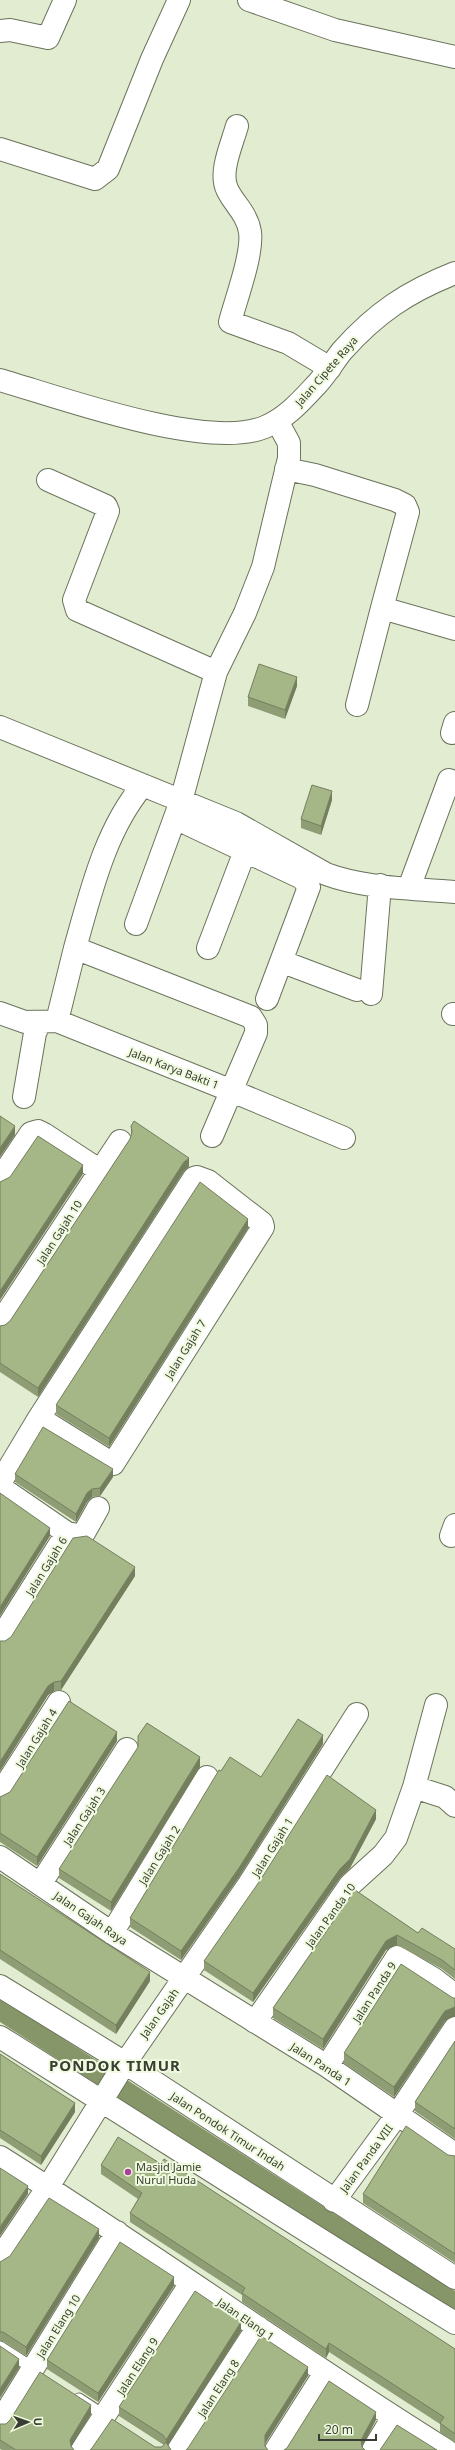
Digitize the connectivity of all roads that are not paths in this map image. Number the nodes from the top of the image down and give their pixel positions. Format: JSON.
{"nodes":[{"id":1,"x":65,"y":0,"type":"edge"},
{"id":2,"x":179,"y":0,"type":"edge"},
{"id":3,"x":249,"y":0,"type":"edge"},
{"id":4,"x":0,"y":31,"type":"edge"},
{"id":5,"x":455,"y":57,"type":"edge"},
{"id":6,"x":237,"y":126,"type":"dead end"},
{"id":7,"x":0,"y":149,"type":"edge"},
{"id":8,"x":455,"y":273,"type":"edge"},
{"id":9,"x":330,"y":368,"type":"junction"},
{"id":10,"x":0,"y":380,"type":"edge"},
{"id":11,"x":277,"y":421,"type":"junction"},
{"id":12,"x":286,"y":469,"type":"junction"},
{"id":13,"x":48,"y":480,"type":"dead end"},
{"id":14,"x":382,"y":608,"type":"junction"},
{"id":15,"x":455,"y":629,"type":"edge"},
{"id":16,"x":216,"y":672,"type":"junction"},
{"id":17,"x":357,"y":705,"type":"dead end"},
{"id":18,"x":0,"y":727,"type":"edge"},
{"id":19,"x":449,"y":780,"type":"dead end"},
{"id":20,"x":143,"y":785,"type":"junction"},
{"id":21,"x":178,"y":809,"type":"junction"},
{"id":22,"x":245,"y":851,"type":"junction"},
{"id":23,"x":380,"y":885,"type":"junction"},
{"id":24,"x":409,"y":888,"type":"junction"},
{"id":25,"x":455,"y":892,"type":"edge"},
{"id":26,"x":136,"y":924,"type":"dead end"},
{"id":27,"x":75,"y":948,"type":"junction"},
{"id":28,"x":208,"y":948,"type":"dead end"},
{"id":29,"x":283,"y":962,"type":"junction"},
{"id":30,"x":267,"y":999,"type":"dead end"},
{"id":31,"x":0,"y":1013,"type":"edge"},
{"id":32,"x":48,"y":1022,"type":"junction"},
{"id":33,"x":232,"y":1090,"type":"junction"},
{"id":34,"x":24,"y":1097,"type":"dead end"},
{"id":35,"x":212,"y":1136,"type":"dead end"},
{"id":36,"x":344,"y":1138,"type":"dead end"},
{"id":37,"x":120,"y":1141,"type":"dead end"},
{"id":38,"x":99,"y":1170,"type":"junction"},
{"id":39,"x":0,"y":1179,"type":"edge"},
{"id":40,"x":0,"y":1323,"type":"edge"},
{"id":41,"x":39,"y":1418,"type":"junction"},
{"id":42,"x":0,"y":1483,"type":"edge"},
{"id":43,"x":0,"y":1487,"type":"edge"},
{"id":44,"x":98,"y":1508,"type":"dead end"},
{"id":45,"x":67,"y":1533,"type":"junction"},
{"id":46,"x":0,"y":1639,"type":"edge"},
{"id":47,"x":59,"y":1702,"type":"dead end"},
{"id":48,"x":436,"y":1705,"type":"dead end"},
{"id":49,"x":357,"y":1714,"type":"dead end"},
{"id":50,"x":127,"y":1749,"type":"dead end"},
{"id":51,"x":207,"y":1777,"type":"dead end"},
{"id":52,"x":414,"y":1787,"type":"junction"},
{"id":53,"x":0,"y":1794,"type":"edge"},
{"id":54,"x":455,"y":1806,"type":"edge"},
{"id":55,"x":0,"y":1857,"type":"edge"},
{"id":56,"x":41,"y":1883,"type":"junction"},
{"id":57,"x":112,"y":1933,"type":"junction"},
{"id":58,"x":184,"y":1977,"type":"junction"},
{"id":59,"x":0,"y":1986,"type":"edge"},
{"id":60,"x":455,"y":1995,"type":"edge"},
{"id":61,"x":255,"y":2022,"type":"junction"},
{"id":62,"x":455,"y":2028,"type":"edge"},
{"id":63,"x":0,"y":2036,"type":"edge"},
{"id":64,"x":123,"y":2066,"type":"junction"},
{"id":65,"x":327,"y":2066,"type":"junction"},
{"id":66,"x":105,"y":2096,"type":"junction"},
{"id":67,"x":397,"y":2115,"type":"junction"},
{"id":68,"x":455,"y":2154,"type":"edge"},
{"id":69,"x":0,"y":2157,"type":"edge"},
{"id":70,"x":48,"y":2187,"type":"junction"},
{"id":71,"x":334,"y":2201,"type":"junction"},
{"id":72,"x":117,"y":2232,"type":"junction"},
{"id":73,"x":0,"y":2258,"type":"edge"},
{"id":74,"x":455,"y":2278,"type":"edge"},
{"id":75,"x":191,"y":2282,"type":"junction"},
{"id":76,"x":455,"y":2323,"type":"edge"},
{"id":77,"x":258,"y":2327,"type":"junction"},
{"id":78,"x":0,"y":2347,"type":"edge"},
{"id":79,"x":39,"y":2372,"type":"junction"},
{"id":80,"x":325,"y":2373,"type":"junction"},
{"id":81,"x":72,"y":2394,"type":"edge"},
{"id":82,"x":393,"y":2417,"type":"junction"},
{"id":83,"x":111,"y":2420,"type":"junction"},
{"id":84,"x":0,"y":2422,"type":"edge"},
{"id":85,"x":82,"y":2450,"type":"edge"},
{"id":86,"x":178,"y":2450,"type":"edge"},
{"id":87,"x":276,"y":2450,"type":"edge"},
{"id":88,"x":373,"y":2450,"type":"edge"},
{"id":89,"x":446,"y":2450,"type":"edge"}],
"edges":[{"from":1,"to":4,"type":"street"},
{"from":2,"to":7,"type":"street"},
{"from":3,"to":5,"type":"street"},
{"from":6,"to":9,"type":"street"},
{"from":8,"to":9,"type":"street","name":"Jalan Cipete Raya"},
{"from":9,"to":11,"type":"street","name":"Jalan Cipete Raya"},
{"from":10,"to":11,"type":"street","name":"Jalan Cipete Raya"},
{"from":11,"to":12,"type":"street"},
{"from":12,"to":14,"type":"street"},
{"from":12,"to":16,"type":"street"},
{"from":13,"to":16,"type":"street"},
{"from":14,"to":15,"type":"street"},
{"from":14,"to":17,"type":"street"},
{"from":16,"to":21,"type":"street"},
{"from":18,"to":20,"type":"street"},
{"from":19,"to":24,"type":"street"},
{"from":20,"to":21,"type":"street"},
{"from":20,"to":27,"type":"street"},
{"from":21,"to":22,"type":"street"},
{"from":21,"to":23,"type":"street"},
{"from":21,"to":26,"type":"street"},
{"from":22,"to":28,"type":"street"},
{"from":22,"to":29,"type":"street"},
{"from":23,"to":24,"type":"street"},
{"from":23,"to":29,"type":"street"},
{"from":24,"to":25,"type":"street"},
{"from":27,"to":32,"type":"street"},
{"from":27,"to":33,"type":"street"},
{"from":29,"to":30,"type":"street"},
{"from":31,"to":32,"type":"street","name":"Jalan Karya Bakti 1"},
{"from":32,"to":33,"type":"street","name":"Jalan Karya Bakti 1"},
{"from":32,"to":34,"type":"street"},
{"from":33,"to":35,"type":"street"},
{"from":33,"to":36,"type":"street","name":"Jalan Karya Bakti 1"},
{"from":37,"to":38,"type":"street","name":"Jalan Gajah 10"},
{"from":38,"to":39,"type":"street"},
{"from":38,"to":40,"type":"street","name":"Jalan Gajah 10"},
{"from":41,"to":41,"type":"street","name":"Jalan Gajah 7"},
{"from":41,"to":42,"type":"street"},
{"from":43,"to":45,"type":"street"},
{"from":44,"to":45,"type":"street","name":"Jalan Gajah 6"},
{"from":45,"to":46,"type":"street","name":"Jalan Gajah 6"},
{"from":47,"to":53,"type":"street","name":"Jalan Gajah 4"},
{"from":48,"to":52,"type":"street","name":"Jalan Panda 10"},
{"from":49,"to":58,"type":"street","name":"Jalan Gajah 1"},
{"from":50,"to":56,"type":"street","name":"Jalan Gajah 3"},
{"from":51,"to":57,"type":"street","name":"Jalan Gajah 2"},
{"from":52,"to":54,"type":"street"},
{"from":52,"to":61,"type":"street","name":"Jalan Panda 10"},
{"from":55,"to":56,"type":"street","name":"Jalan Gajah Raya"},
{"from":56,"to":57,"type":"street","name":"Jalan Gajah Raya"},
{"from":57,"to":58,"type":"street","name":"Jalan Gajah Raya"},
{"from":58,"to":61,"type":"street","name":"Jalan Panda 1"},
{"from":58,"to":64,"type":"street","name":"Jalan Gajah"},
{"from":59,"to":64,"type":"street","name":"Jalan Pondok Timur Indah"},
{"from":60,"to":65,"type":"street","name":"Jalan Panda 9"},
{"from":61,"to":65,"type":"street","name":"Jalan Panda 1"},
{"from":62,"to":67,"type":"street","name":"Jalan Panda VIII"},
{"from":63,"to":66,"type":"street"},
{"from":64,"to":66,"type":"street","name":"Jalan Gajah"},
{"from":64,"to":71,"type":"street","name":"Jalan Pondok Timur Indah"},
{"from":65,"to":67,"type":"street","name":"Jalan Panda 1"},
{"from":66,"to":70,"type":"street","name":"Jalan Gajah"},
{"from":66,"to":76,"type":"street"},
{"from":67,"to":68,"type":"street","name":"Jalan Panda 1"},
{"from":67,"to":71,"type":"street","name":"Jalan Panda VIII"},
{"from":69,"to":70,"type":"street","name":"Jalan Elang 1"},
{"from":70,"to":72,"type":"street","name":"Jalan Elang 1"},
{"from":70,"to":73,"type":"street","name":"Jalan Gajah"},
{"from":71,"to":74,"type":"street","name":"Jalan Pondok Timur Indah"},
{"from":72,"to":75,"type":"street","name":"Jalan Elang 1"},
{"from":72,"to":79,"type":"street","name":"Jalan Elang 10"},
{"from":75,"to":77,"type":"street","name":"Jalan Elang 1"},
{"from":75,"to":83,"type":"street","name":"Jalan Elang 9"},
{"from":77,"to":80,"type":"street","name":"Jalan Elang 1"},
{"from":77,"to":86,"type":"street","name":"Jalan Elang 8"},
{"from":78,"to":79,"type":"lane"},
{"from":79,"to":84,"type":"street","name":"Jalan Elang 10"},
{"from":80,"to":82,"type":"street","name":"Jalan Elang 1"},
{"from":80,"to":87,"type":"street"},
{"from":81,"to":83,"type":"lane"},
{"from":82,"to":88,"type":"street"},
{"from":82,"to":89,"type":"street","name":"Jalan Elang 1"},
{"from":83,"to":85,"type":"street","name":"Jalan Elang 9"}]}
